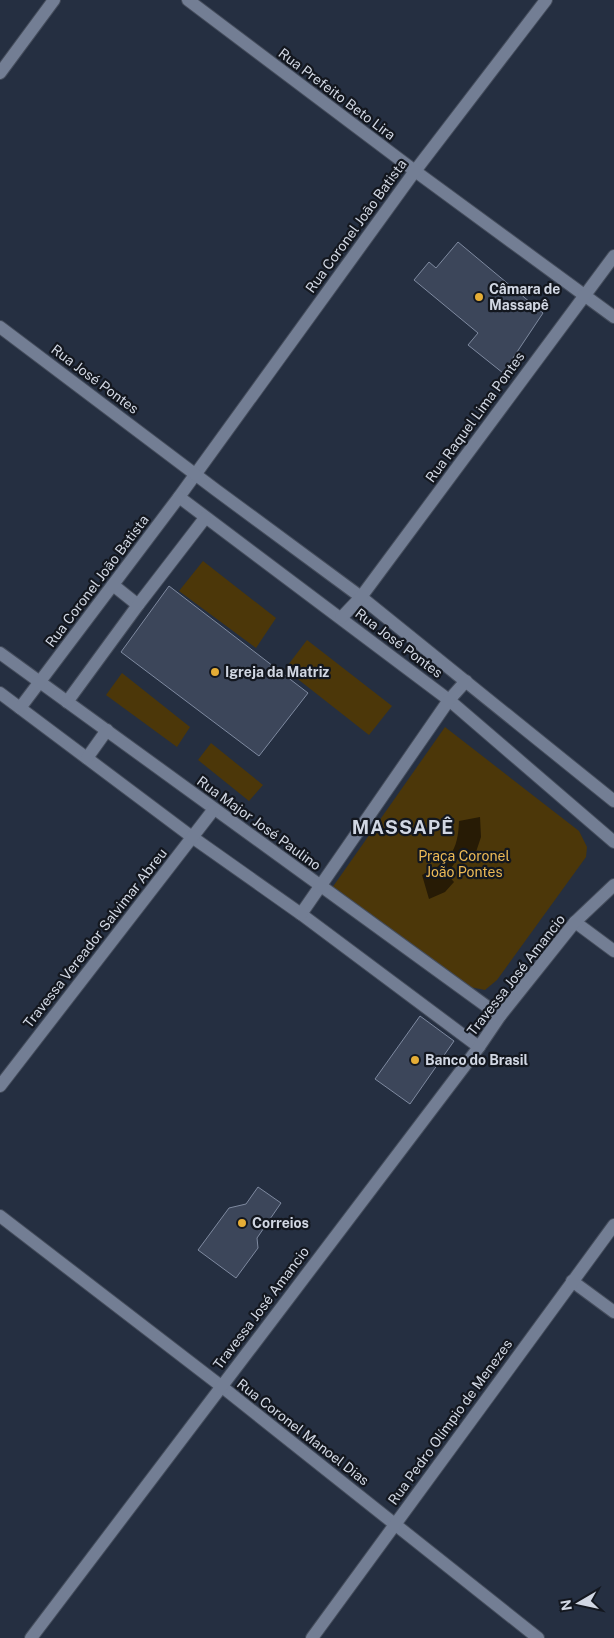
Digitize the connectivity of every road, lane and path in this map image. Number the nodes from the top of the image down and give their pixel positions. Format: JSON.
{"nodes":[{"id":1,"x":54,"y":0,"type":"edge"},
{"id":2,"x":188,"y":0,"type":"edge"},
{"id":3,"x":546,"y":0,"type":"edge"},
{"id":4,"x":0,"y":73,"type":"edge"},
{"id":5,"x":415,"y":171,"type":"junction"},
{"id":6,"x":614,"y":256,"type":"edge"},
{"id":7,"x":584,"y":296,"type":"junction"},
{"id":8,"x":614,"y":317,"type":"edge"},
{"id":9,"x":0,"y":327,"type":"edge"},
{"id":10,"x":195,"y":473,"type":"junction"},
{"id":11,"x":179,"y":497,"type":"junction"},
{"id":12,"x":205,"y":518,"type":"junction"},
{"id":13,"x":112,"y":585,"type":"junction"},
{"id":14,"x":361,"y":597,"type":"junction"},
{"id":15,"x":138,"y":605,"type":"junction"},
{"id":16,"x":341,"y":618,"type":"junction"},
{"id":17,"x":0,"y":652,"type":"edge"},
{"id":18,"x":466,"y":681,"type":"junction"},
{"id":19,"x":40,"y":682,"type":"junction"},
{"id":20,"x":0,"y":693,"type":"edge"},
{"id":21,"x":449,"y":700,"type":"junction"},
{"id":22,"x":67,"y":702,"type":"junction"},
{"id":23,"x":20,"y":708,"type":"junction"},
{"id":24,"x":107,"y":730,"type":"junction"},
{"id":25,"x":87,"y":758,"type":"junction"},
{"id":26,"x":614,"y":801,"type":"edge"},
{"id":27,"x":214,"y":809,"type":"junction"},
{"id":28,"x":192,"y":837,"type":"junction"},
{"id":29,"x":614,"y":842,"type":"edge"},
{"id":30,"x":614,"y":885,"type":"edge"},
{"id":31,"x":320,"y":886,"type":"junction"},
{"id":32,"x":301,"y":914,"type":"junction"},
{"id":33,"x":575,"y":922,"type":"junction"},
{"id":34,"x":614,"y":951,"type":"edge"},
{"id":35,"x":500,"y":1016,"type":"junction"},
{"id":36,"x":479,"y":1047,"type":"junction"},
{"id":37,"x":0,"y":1086,"type":"edge"},
{"id":38,"x":0,"y":1216,"type":"edge"},
{"id":39,"x":614,"y":1225,"type":"edge"},
{"id":40,"x":572,"y":1281,"type":"junction"},
{"id":41,"x":614,"y":1312,"type":"edge"},
{"id":42,"x":221,"y":1386,"type":"junction"},
{"id":43,"x":395,"y":1524,"type":"junction"},
{"id":44,"x":31,"y":1638,"type":"edge"},
{"id":45,"x":312,"y":1638,"type":"edge"},
{"id":46,"x":538,"y":1638,"type":"edge"}],
"edges":[{"from":1,"to":4,"type":"street"},
{"from":2,"to":5,"type":"street","name":"Rua Prefeito Beto Lira"},
{"from":3,"to":5,"type":"street","name":"Rua Coronel João Batista"},
{"from":5,"to":7,"type":"street","name":"Rua Prefeito Beto Lira"},
{"from":5,"to":10,"type":"street","name":"Rua Coronel João Batista"},
{"from":6,"to":7,"type":"street","name":"Rua Raquel Lima Pontes"},
{"from":7,"to":8,"type":"street","name":"Rua Prefeito Beto Lira"},
{"from":7,"to":14,"type":"street","name":"Rua Raquel Lima Pontes"},
{"from":9,"to":10,"type":"street","name":"Rua José Pontes"},
{"from":10,"to":11,"type":"street"},
{"from":10,"to":14,"type":"street","name":"Rua José Pontes"},
{"from":11,"to":12,"type":"street","name":"Rua José Pontes"},
{"from":11,"to":13,"type":"street","name":"Rua Coronel João Batista"},
{"from":12,"to":15,"type":"street"},
{"from":12,"to":16,"type":"street","name":"Rua José Pontes"},
{"from":13,"to":15,"type":"street"},
{"from":13,"to":19,"type":"street","name":"Rua Coronel João Batista"},
{"from":14,"to":16,"type":"street","name":"Rua Raquel Lima Pontes"},
{"from":14,"to":18,"type":"street","name":"Rua José Pontes"},
{"from":15,"to":22,"type":"street"},
{"from":16,"to":21,"type":"street","name":"Rua José Pontes"},
{"from":17,"to":19,"type":"street","name":"Rua Major José Paulino"},
{"from":18,"to":21,"type":"street"},
{"from":18,"to":26,"type":"street","name":"Rua José Pontes"},
{"from":19,"to":22,"type":"street","name":"Rua Major José Paulino"},
{"from":19,"to":23,"type":"street","name":"Rua Coronel João Batista"},
{"from":20,"to":23,"type":"street"},
{"from":21,"to":29,"type":"street","name":"Rua José Pontes"},
{"from":21,"to":31,"type":"street"},
{"from":22,"to":24,"type":"street","name":"Rua Major José Paulino"},
{"from":23,"to":25,"type":"street"},
{"from":24,"to":25,"type":"street"},
{"from":24,"to":27,"type":"street","name":"Rua Major José Paulino"},
{"from":25,"to":28,"type":"street"},
{"from":27,"to":28,"type":"street","name":"Travessa Vereador Salvimar Abreu"},
{"from":27,"to":31,"type":"street","name":"Rua Major José Paulino"},
{"from":28,"to":32,"type":"street"},
{"from":28,"to":37,"type":"street","name":"Travessa Vereador Salvimar Abreu"},
{"from":30,"to":33,"type":"street","name":"Travessa José Amancio"},
{"from":31,"to":32,"type":"street"},
{"from":31,"to":35,"type":"street","name":"Rua Major José Paulino"},
{"from":32,"to":36,"type":"street"},
{"from":33,"to":34,"type":"street"},
{"from":33,"to":35,"type":"street","name":"Travessa José Amancio"},
{"from":35,"to":36,"type":"street","name":"Travessa José Amancio"},
{"from":36,"to":42,"type":"street","name":"Travessa José Amancio"},
{"from":38,"to":42,"type":"street","name":"Rua Coronel Manoel Dias"},
{"from":39,"to":40,"type":"street","name":"Rua Pedro Olímpio de Menezes"},
{"from":40,"to":41,"type":"street"},
{"from":40,"to":43,"type":"street","name":"Rua Pedro Olímpio de Menezes"},
{"from":42,"to":43,"type":"street","name":"Rua Coronel Manoel Dias"},
{"from":42,"to":44,"type":"street","name":"Travessa José Amancio"},
{"from":43,"to":45,"type":"street","name":"Rua Pedro Olímpio de Menezes"},
{"from":43,"to":46,"type":"street","name":"Rua Coronel Manoel Dias"}]}
